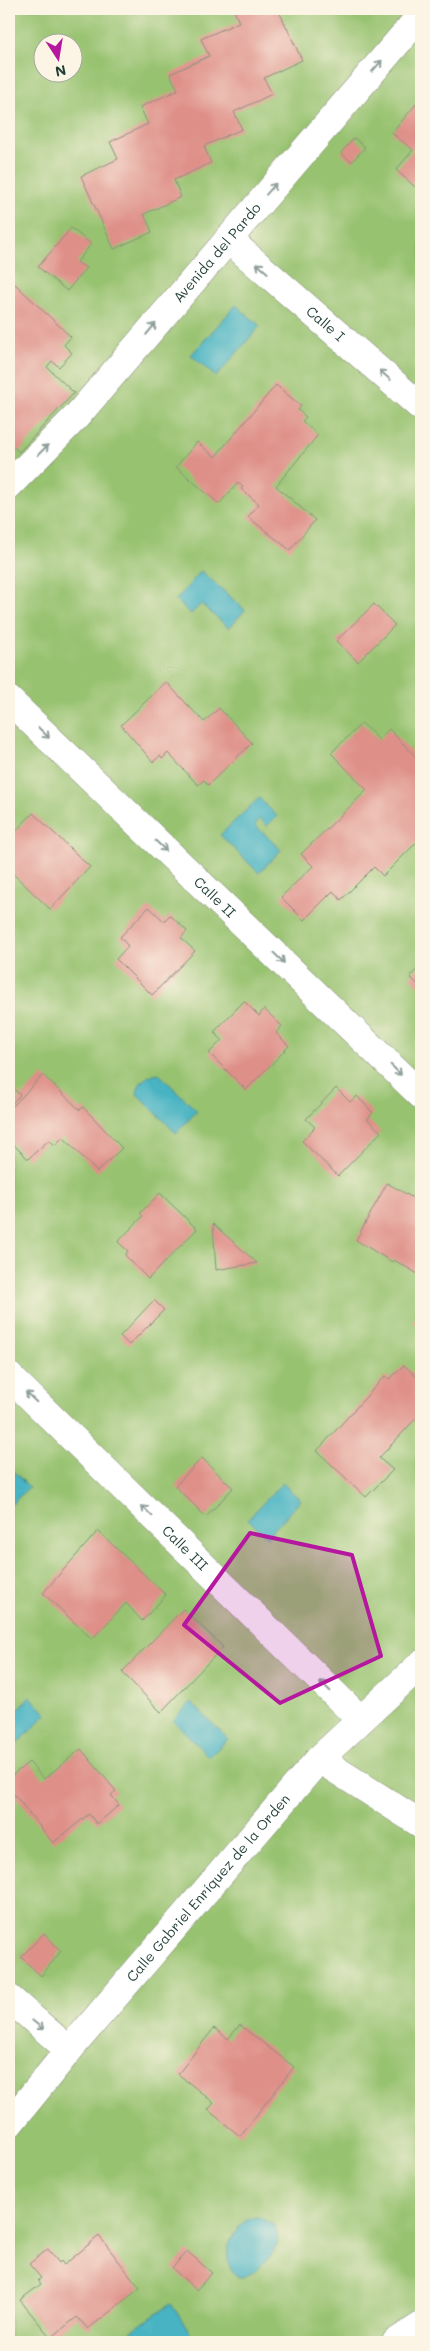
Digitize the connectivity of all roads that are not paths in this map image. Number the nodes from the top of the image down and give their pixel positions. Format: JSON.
{"nodes":[{"id":1,"x":421,"y":15,"type":"edge"},
{"id":2,"x":228,"y":239,"type":"junction"},
{"id":3,"x":421,"y":408,"type":"edge"},
{"id":4,"x":9,"y":485,"type":"edge"},
{"id":5,"x":9,"y":700,"type":"edge"},
{"id":6,"x":421,"y":1095,"type":"edge"},
{"id":7,"x":9,"y":1376,"type":"edge"},
{"id":8,"x":421,"y":1664,"type":"edge"},
{"id":9,"x":360,"y":1720,"type":"junction"},
{"id":10,"x":319,"y":1759,"type":"junction"},
{"id":11,"x":421,"y":1824,"type":"edge"},
{"id":12,"x":9,"y":1998,"type":"edge"},
{"id":13,"x":69,"y":2050,"type":"junction"},
{"id":14,"x":9,"y":2124,"type":"edge"},
{"id":15,"x":421,"y":2326,"type":"edge"},
{"id":16,"x":396,"y":2342,"type":"edge"}],
"edges":[{"from":2,"to":1,"type":"street","name":"Avenida del Pardo","one_way":true},
{"from":3,"to":2,"type":"street","name":"Calle I","one_way":true},
{"from":4,"to":2,"type":"street","name":"Avenida del Pardo","one_way":true},
{"from":5,"to":6,"type":"street","name":"Calle II","one_way":true},
{"from":9,"to":7,"type":"street","name":"Calle III","one_way":true},
{"from":8,"to":9,"type":"street","name":"Calle Gabriel Enríquez de la Orden"},
{"from":9,"to":10,"type":"street","name":"Calle Gabriel Enríquez de la Orden"},
{"from":10,"to":11,"type":"street"},
{"from":10,"to":13,"type":"street","name":"Calle Gabriel Enríquez de la Orden"},
{"from":12,"to":13,"type":"street","one_way":true},
{"from":13,"to":14,"type":"street","name":"Calle Gabriel Enríquez de la Orden"},
{"from":15,"to":16,"type":"street"}]}
